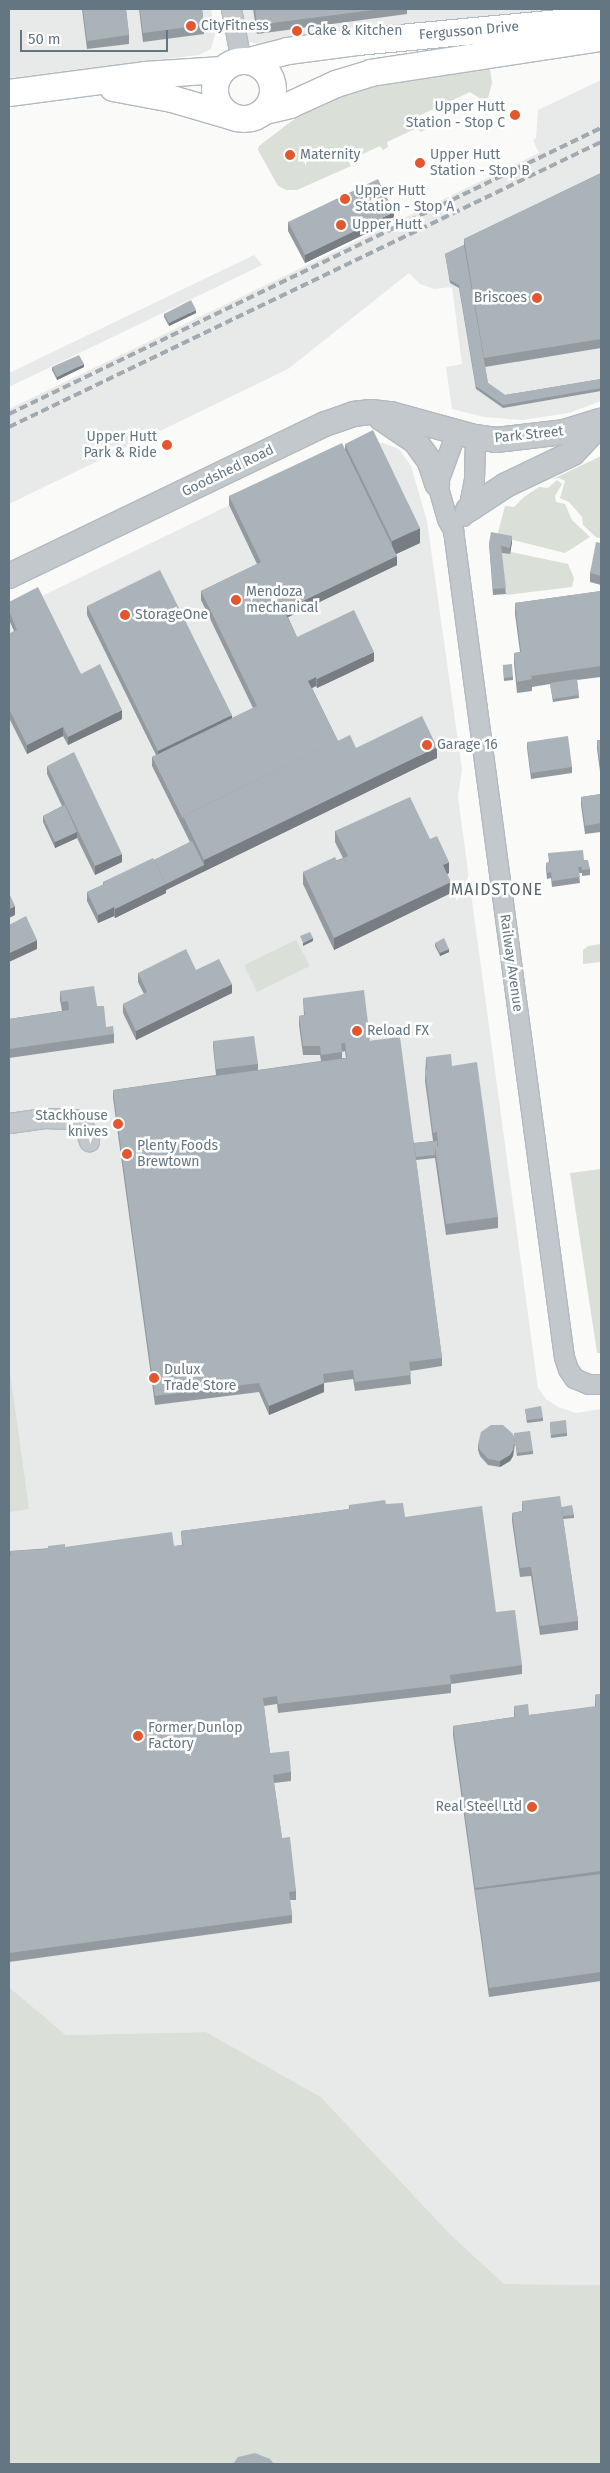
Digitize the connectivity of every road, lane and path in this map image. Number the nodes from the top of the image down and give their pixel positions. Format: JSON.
{"nodes":[{"id":1,"x":230,"y":9,"type":"edge"},
{"id":2,"x":601,"y":19,"type":"edge"},
{"id":3,"x":601,"y":38,"type":"edge"},
{"id":4,"x":238,"y":64,"type":"junction"},
{"id":5,"x":82,"y":84,"type":"junction"},
{"id":6,"x":9,"y":93,"type":"edge"},
{"id":7,"x":265,"y":111,"type":"junction"},
{"id":8,"x":230,"y":116,"type":"junction"},
{"id":9,"x":371,"y":412,"type":"junction"},
{"id":10,"x":601,"y":422,"type":"edge"},
{"id":11,"x":466,"y":435,"type":"junction"},
{"id":12,"x":437,"y":484,"type":"junction"},
{"id":13,"x":468,"y":510,"type":"junction"},
{"id":14,"x":452,"y":530,"type":"junction"},
{"id":15,"x":9,"y":576,"type":"edge"},
{"id":16,"x":9,"y":1122,"type":"edge"},
{"id":17,"x":90,"y":1141,"type":"dead end"},
{"id":18,"x":595,"y":1384,"type":"edge"}],
"edges":[{"from":1,"to":4,"type":"street"},
{"from":2,"to":4,"type":"main road","name":"Fergusson Drive"},
{"from":3,"to":7,"type":"main road","name":"Fergusson Drive"},
{"from":4,"to":5,"type":"main road","name":"Fergusson Drive"},
{"from":4,"to":7,"type":"main road"},
{"from":4,"to":8,"type":"main road"},
{"from":5,"to":6,"type":"main road","name":"Fergusson Drive"},
{"from":5,"to":8,"type":"main road","name":"Fergusson Drive"},
{"from":7,"to":8,"type":"main road"},
{"from":9,"to":11,"type":"street","name":"Goodshed Road"},
{"from":9,"to":12,"type":"street"},
{"from":9,"to":15,"type":"street","name":"Goodshed Road"},
{"from":10,"to":11,"type":"street","name":"Park Street"},
{"from":10,"to":13,"type":"street"},
{"from":11,"to":12,"type":"street"},
{"from":11,"to":13,"type":"street"},
{"from":12,"to":14,"type":"street","name":"Railway Avenue"},
{"from":13,"to":14,"type":"street"},
{"from":14,"to":18,"type":"street","name":"Railway Avenue"},
{"from":16,"to":17,"type":"street"}]}
